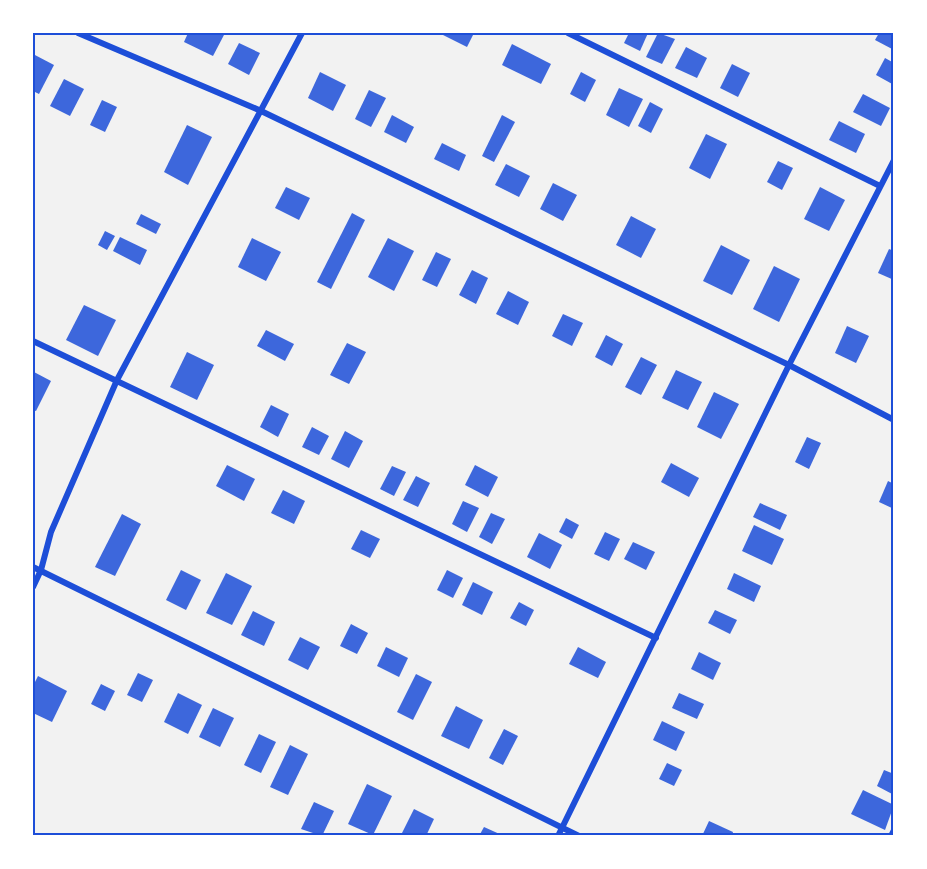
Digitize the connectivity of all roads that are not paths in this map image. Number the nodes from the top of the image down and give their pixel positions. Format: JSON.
{"nodes":[{"id":1,"x":78,"y":33,"type":"edge"},
{"id":2,"x":302,"y":33,"type":"edge"},
{"id":3,"x":568,"y":33,"type":"edge"},
{"id":4,"x":259,"y":110,"type":"junction"},
{"id":5,"x":894,"y":160,"type":"edge"},
{"id":6,"x":880,"y":186,"type":"junction"},
{"id":7,"x":33,"y":341,"type":"edge"},
{"id":8,"x":789,"y":365,"type":"junction"},
{"id":9,"x":117,"y":380,"type":"junction"},
{"id":10,"x":894,"y":420,"type":"edge"},
{"id":11,"x":33,"y":567,"type":"edge"},
{"id":12,"x":41,"y":570,"type":"junction"},
{"id":13,"x":33,"y":587,"type":"edge"},
{"id":14,"x":656,"y":638,"type":"junction"},
{"id":15,"x":562,"y":828,"type":"junction"},
{"id":16,"x":894,"y":830,"type":"edge"},
{"id":17,"x":558,"y":836,"type":"edge"},
{"id":18,"x":579,"y":836,"type":"edge"},
{"id":19,"x":891,"y":836,"type":"edge"}],
"edges":[{"from":1,"to":4,"type":"street"},
{"from":2,"to":4,"type":"street"},
{"from":3,"to":6,"type":"street"},
{"from":4,"to":8,"type":"street"},
{"from":4,"to":9,"type":"street"},
{"from":5,"to":6,"type":"street"},
{"from":6,"to":8,"type":"street"},
{"from":7,"to":9,"type":"street"},
{"from":8,"to":10,"type":"street"},
{"from":8,"to":14,"type":"street"},
{"from":9,"to":12,"type":"street"},
{"from":9,"to":14,"type":"street"},
{"from":11,"to":12,"type":"street"},
{"from":12,"to":13,"type":"street"},
{"from":12,"to":15,"type":"street"},
{"from":14,"to":15,"type":"street"},
{"from":15,"to":17,"type":"street"},
{"from":15,"to":18,"type":"street"},
{"from":16,"to":19,"type":"street"}]}
